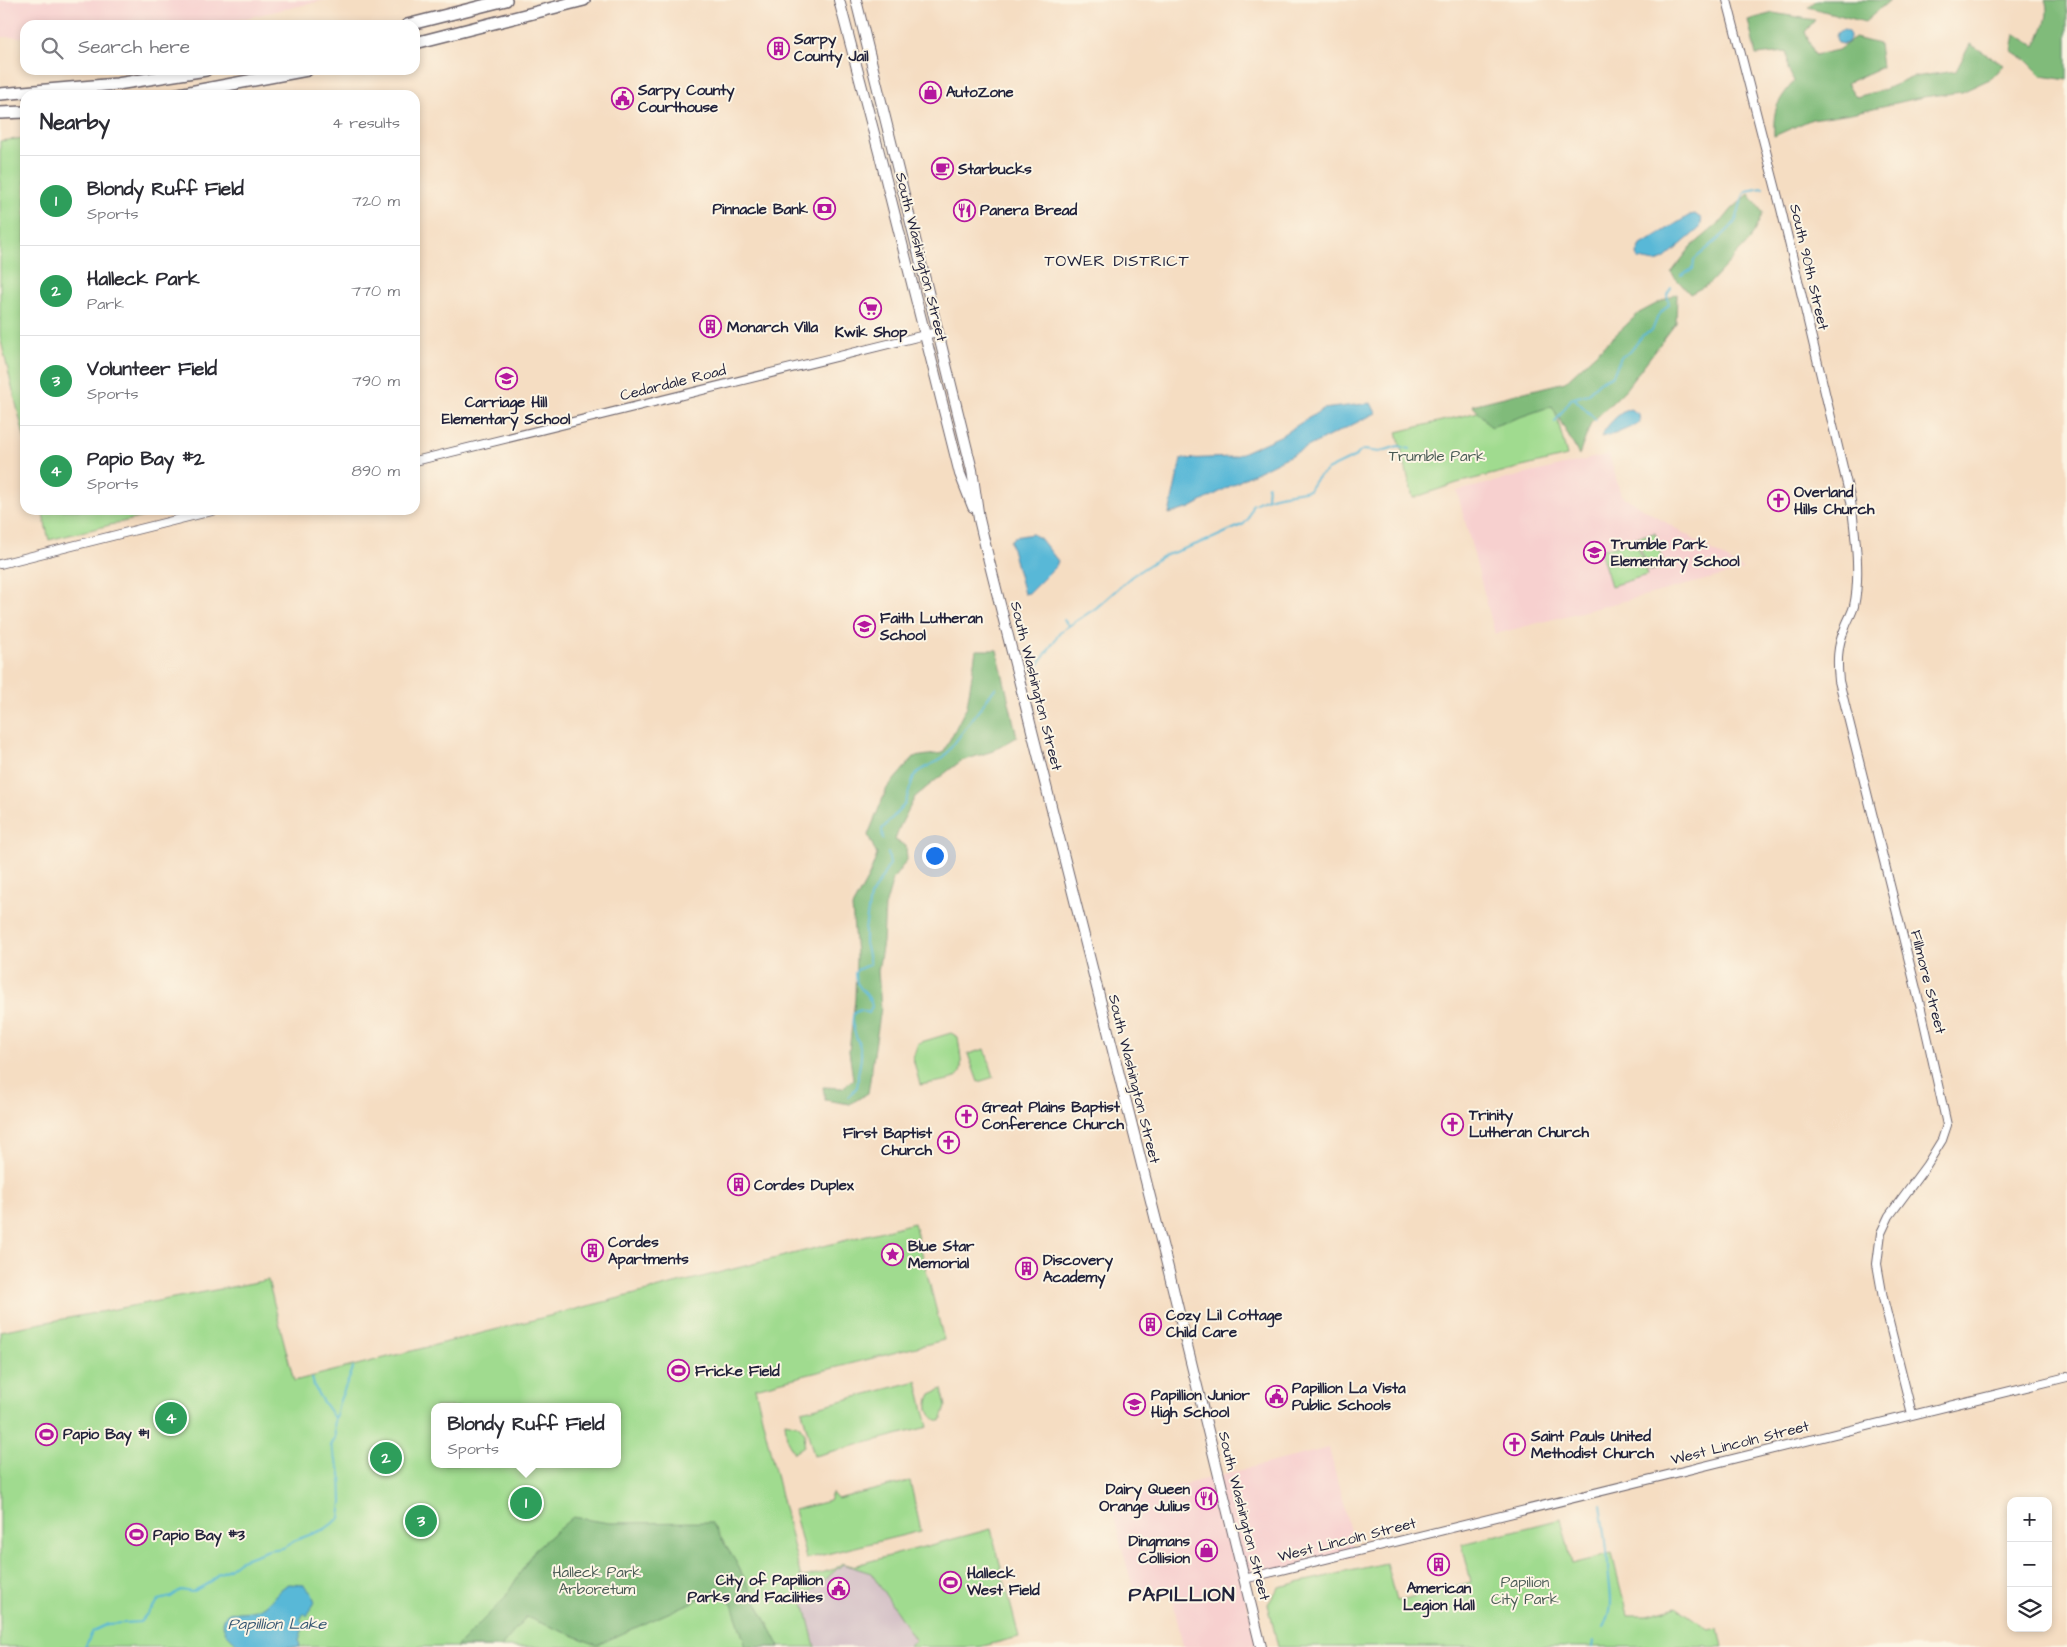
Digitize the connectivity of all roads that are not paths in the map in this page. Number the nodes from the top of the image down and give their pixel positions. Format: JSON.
{"nodes":[{"id":1,"x":506,"y":0,"type":"edge"},
{"id":2,"x":584,"y":0,"type":"edge"},
{"id":3,"x":839,"y":0,"type":"edge"},
{"id":4,"x":856,"y":0,"type":"edge"},
{"id":5,"x":1727,"y":0,"type":"edge"},
{"id":6,"x":420,"y":22,"type":"edge"},
{"id":7,"x":420,"y":42,"type":"edge"},
{"id":8,"x":171,"y":75,"type":"edge"},
{"id":9,"x":280,"y":75,"type":"edge"},
{"id":10,"x":44,"y":90,"type":"edge"},
{"id":11,"x":201,"y":90,"type":"edge"},
{"id":12,"x":20,"y":92,"type":"edge"},
{"id":13,"x":0,"y":94,"type":"edge"},
{"id":14,"x":20,"y":112,"type":"edge"},
{"id":15,"x":0,"y":113,"type":"edge"},
{"id":16,"x":937,"y":332,"type":"junction"},
{"id":17,"x":925,"y":335,"type":"junction"},
{"id":18,"x":420,"y":460,"type":"edge"},
{"id":19,"x":196,"y":515,"type":"edge"},
{"id":20,"x":978,"y":519,"type":"junction"},
{"id":21,"x":1856,"y":543,"type":"joint"},
{"id":22,"x":0,"y":564,"type":"edge"},
{"id":23,"x":2067,"y":1377,"type":"edge"},
{"id":24,"x":1912,"y":1414,"type":"junction"},
{"id":25,"x":1244,"y":1579,"type":"junction"},
{"id":26,"x":1261,"y":1647,"type":"edge"}],
"edges":[{"from":1,"to":6,"type":"highway"},
{"from":2,"to":7,"type":"highway"},
{"from":3,"to":17,"type":"main road","name":"South Washington Street"},
{"from":4,"to":16,"type":"main road","name":"South Washington Street"},
{"from":5,"to":21,"type":"street","name":"South 90th Street"},
{"from":8,"to":10,"type":"highway"},
{"from":9,"to":11,"type":"highway"},
{"from":12,"to":13,"type":"highway"},
{"from":14,"to":15,"type":"highway"},
{"from":16,"to":17,"type":"street","name":"Cedardale Road"},
{"from":16,"to":20,"type":"main road","name":"South Washington Street"},
{"from":17,"to":18,"type":"street","name":"Cedardale Road"},
{"from":17,"to":20,"type":"main road","name":"South Washington Street"},
{"from":19,"to":22,"type":"street"},
{"from":20,"to":25,"type":"main road","name":"South Washington Street"},
{"from":21,"to":24,"type":"street","name":"Fillmore Street"},
{"from":23,"to":24,"type":"street","name":"West Lincoln Street"},
{"from":24,"to":25,"type":"street","name":"West Lincoln Street"},
{"from":25,"to":26,"type":"main road","name":"South Washington Street"}]}
